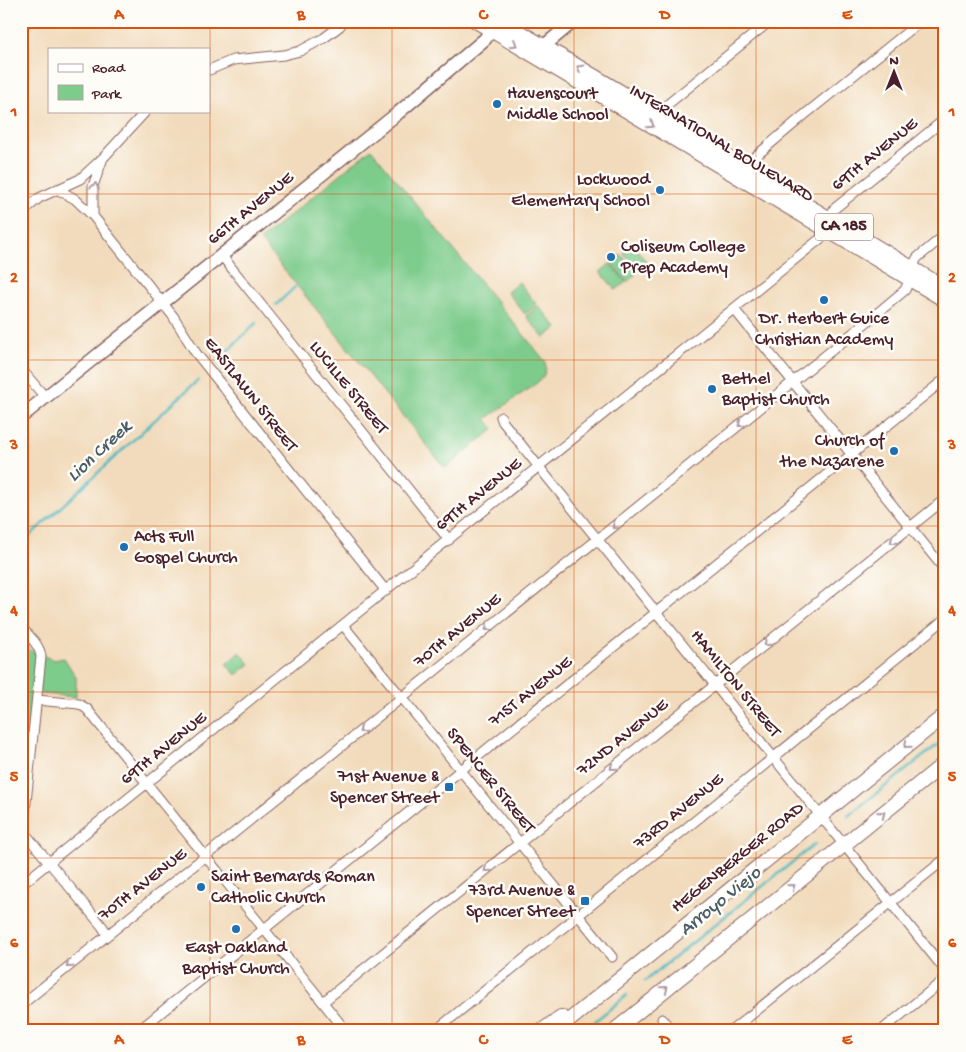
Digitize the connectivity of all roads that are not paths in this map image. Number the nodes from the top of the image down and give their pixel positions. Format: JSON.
{"nodes":[{"id":1,"x":28,"y":21,"type":"edge"},
{"id":2,"x":343,"y":21,"type":"edge"},
{"id":3,"x":476,"y":21,"type":"edge"},
{"id":4,"x":574,"y":21,"type":"edge"},
{"id":5,"x":770,"y":21,"type":"edge"},
{"id":6,"x":921,"y":21,"type":"edge"},
{"id":7,"x":496,"y":24,"type":"edge"},
{"id":8,"x":21,"y":26,"type":"edge"},
{"id":9,"x":540,"y":52,"type":"junction"},
{"id":10,"x":210,"y":70,"type":"edge"},
{"id":11,"x":145,"y":112,"type":"edge"},
{"id":12,"x":657,"y":113,"type":"junction"},
{"id":13,"x":945,"y":119,"type":"edge"},
{"id":14,"x":104,"y":157,"type":"junction"},
{"id":15,"x":743,"y":167,"type":"junction"},
{"id":16,"x":57,"y":190,"type":"junction"},
{"id":17,"x":21,"y":213,"type":"edge"},
{"id":18,"x":93,"y":216,"type":"junction"},
{"id":19,"x":828,"y":223,"type":"junction"},
{"id":20,"x":945,"y":235,"type":"edge"},
{"id":21,"x":222,"y":256,"type":"junction"},
{"id":22,"x":911,"y":273,"type":"junction"},
{"id":23,"x":945,"y":288,"type":"edge"},
{"id":24,"x":945,"y":300,"type":"edge"},
{"id":25,"x":163,"y":304,"type":"junction"},
{"id":26,"x":734,"y":309,"type":"junction"},
{"id":27,"x":21,"y":369,"type":"edge"},
{"id":28,"x":945,"y":379,"type":"edge"},
{"id":29,"x":792,"y":382,"type":"junction"},
{"id":30,"x":45,"y":397,"type":"junction"},
{"id":31,"x":21,"y":417,"type":"edge"},
{"id":32,"x":501,"y":417,"type":"dead end"},
{"id":33,"x":852,"y":454,"type":"junction"},
{"id":34,"x":539,"y":467,"type":"junction"},
{"id":35,"x":945,"y":499,"type":"edge"},
{"id":36,"x":910,"y":528,"type":"junction"},
{"id":37,"x":449,"y":540,"type":"junction"},
{"id":38,"x":598,"y":540,"type":"junction"},
{"id":39,"x":945,"y":570,"type":"edge"},
{"id":40,"x":386,"y":591,"type":"junction"},
{"id":41,"x":656,"y":612,"type":"junction"},
{"id":42,"x":945,"y":619,"type":"edge"},
{"id":43,"x":343,"y":625,"type":"junction"},
{"id":44,"x":21,"y":627,"type":"edge"},
{"id":45,"x":714,"y":685,"type":"junction"},
{"id":46,"x":402,"y":698,"type":"junction"},
{"id":47,"x":37,"y":700,"type":"junction"},
{"id":48,"x":945,"y":715,"type":"edge"},
{"id":49,"x":773,"y":757,"type":"junction"},
{"id":50,"x":945,"y":763,"type":"edge"},
{"id":51,"x":460,"y":770,"type":"junction"},
{"id":52,"x":148,"y":783,"type":"junction"},
{"id":53,"x":820,"y":815,"type":"junction"},
{"id":54,"x":22,"y":830,"type":"edge"},
{"id":55,"x":520,"y":843,"type":"junction"},
{"id":56,"x":844,"y":844,"type":"junction"},
{"id":57,"x":207,"y":855,"type":"junction"},
{"id":58,"x":945,"y":859,"type":"edge"},
{"id":59,"x":50,"y":862,"type":"junction"},
{"id":60,"x":21,"y":885,"type":"edge"},
{"id":61,"x":890,"y":903,"type":"junction"},
{"id":62,"x":578,"y":916,"type":"junction"},
{"id":63,"x":265,"y":928,"type":"junction"},
{"id":64,"x":107,"y":934,"type":"junction"},
{"id":65,"x":612,"y":957,"type":"dead end"},
{"id":66,"x":945,"y":970,"type":"edge"},
{"id":67,"x":626,"y":973,"type":"junction"},
{"id":68,"x":945,"y":979,"type":"edge"},
{"id":69,"x":323,"y":1002,"type":"junction"},
{"id":70,"x":649,"y":1002,"type":"junction"},
{"id":71,"x":21,"y":1005,"type":"edge"},
{"id":72,"x":662,"y":1019,"type":"dead end"},
{"id":73,"x":21,"y":1024,"type":"edge"},
{"id":74,"x":344,"y":1030,"type":"edge"},
{"id":75,"x":27,"y":1031,"type":"edge"},
{"id":76,"x":138,"y":1031,"type":"edge"},
{"id":77,"x":435,"y":1031,"type":"edge"},
{"id":78,"x":542,"y":1031,"type":"edge"},
{"id":79,"x":556,"y":1031,"type":"edge"},
{"id":80,"x":614,"y":1031,"type":"edge"},
{"id":81,"x":622,"y":1031,"type":"edge"},
{"id":82,"x":672,"y":1031,"type":"edge"},
{"id":83,"x":731,"y":1031,"type":"edge"},
{"id":84,"x":881,"y":1031,"type":"edge"}],
"edges":[{"from":1,"to":8,"type":"street"},
{"from":2,"to":10,"type":"street"},
{"from":3,"to":7,"type":"main road","name":"INTERNATIONAL BOULEVARD","number":"CA 185"},
{"from":4,"to":9,"type":"street"},
{"from":5,"to":12,"type":"street"},
{"from":6,"to":15,"type":"street"},
{"from":7,"to":9,"type":"main road","name":"INTERNATIONAL BOULEVARD","number":"CA 185"},
{"from":7,"to":21,"type":"street","name":"66TH AVENUE"},
{"from":12,"to":9,"type":"main road","name":"INTERNATIONAL BOULEVARD","number":"CA 185","one_way":true},
{"from":9,"to":19,"type":"main road","name":"INTERNATIONAL BOULEVARD","number":"CA 185","one_way":true},
{"from":11,"to":14,"type":"street"},
{"from":12,"to":15,"type":"main road","name":"INTERNATIONAL BOULEVARD","number":"CA 185"},
{"from":13,"to":19,"type":"street","name":"69TH AVENUE"},
{"from":14,"to":16,"type":"street"},
{"from":18,"to":14,"type":"street","one_way":true},
{"from":15,"to":19,"type":"main road","name":"INTERNATIONAL BOULEVARD","number":"CA 185"},
{"from":16,"to":17,"type":"street"},
{"from":16,"to":18,"type":"street","name":"EASTLAWN STREET"},
{"from":18,"to":25,"type":"street","name":"EASTLAWN STREET"},
{"from":19,"to":22,"type":"main road","name":"INTERNATIONAL BOULEVARD","number":"CA 185"},
{"from":19,"to":26,"type":"street","name":"69TH AVENUE"},
{"from":20,"to":22,"type":"street","name":"70TH AVENUE"},
{"from":21,"to":25,"type":"street","name":"66TH AVENUE"},
{"from":21,"to":37,"type":"street","name":"LUCILLE STREET"},
{"from":22,"to":23,"type":"main road","name":"INTERNATIONAL BOULEVARD","number":"CA 185"},
{"from":22,"to":24,"type":"main road","name":"INTERNATIONAL BOULEVARD","number":"CA 185"},
{"from":22,"to":29,"type":"street","name":"70TH AVENUE"},
{"from":25,"to":30,"type":"street","name":"66TH AVENUE"},
{"from":25,"to":40,"type":"street","name":"EASTLAWN STREET"},
{"from":26,"to":29,"type":"street"},
{"from":26,"to":34,"type":"street","name":"69TH AVENUE"},
{"from":27,"to":30,"type":"street"},
{"from":28,"to":33,"type":"street","name":"71ST AVENUE"},
{"from":29,"to":33,"type":"street"},
{"from":29,"to":38,"type":"street","name":"70TH AVENUE","one_way":true},
{"from":30,"to":31,"type":"street","name":"66TH AVENUE"},
{"from":32,"to":34,"type":"street","name":"HAMILTON STREET"},
{"from":33,"to":36,"type":"street"},
{"from":33,"to":41,"type":"street","name":"71ST AVENUE"},
{"from":34,"to":37,"type":"street","name":"69TH AVENUE"},
{"from":34,"to":38,"type":"street","name":"HAMILTON STREET"},
{"from":35,"to":36,"type":"street","name":"72ND AVENUE"},
{"from":36,"to":39,"type":"street"},
{"from":36,"to":45,"type":"street","name":"72ND AVENUE","one_way":true},
{"from":37,"to":40,"type":"street","name":"69TH AVENUE"},
{"from":38,"to":41,"type":"street","name":"HAMILTON STREET"},
{"from":38,"to":46,"type":"street","name":"70TH AVENUE","one_way":true},
{"from":40,"to":43,"type":"street","name":"69TH AVENUE"},
{"from":41,"to":45,"type":"street","name":"HAMILTON STREET"},
{"from":41,"to":51,"type":"street","name":"71ST AVENUE"},
{"from":42,"to":49,"type":"street","name":"73RD AVENUE"},
{"from":43,"to":46,"type":"street","name":"SPENCER STREET"},
{"from":43,"to":52,"type":"street","name":"69TH AVENUE"},
{"from":44,"to":47,"type":"street"},
{"from":45,"to":49,"type":"street","name":"HAMILTON STREET"},
{"from":45,"to":55,"type":"street","name":"72ND AVENUE","one_way":true},
{"from":46,"to":51,"type":"street","name":"SPENCER STREET"},
{"from":46,"to":57,"type":"street","name":"70TH AVENUE","one_way":true},
{"from":47,"to":52,"type":"street"},
{"from":47,"to":54,"type":"street"},
{"from":48,"to":53,"type":"main road","name":"HEGENBERGER ROAD","one_way":true},
{"from":49,"to":53,"type":"street","name":"HAMILTON STREET"},
{"from":49,"to":62,"type":"street","name":"73RD AVENUE"},
{"from":56,"to":50,"type":"main road","one_way":true},
{"from":51,"to":55,"type":"street","name":"SPENCER STREET"},
{"from":51,"to":63,"type":"street","name":"71ST AVENUE"},
{"from":52,"to":57,"type":"street"},
{"from":52,"to":59,"type":"street","name":"69TH AVENUE"},
{"from":53,"to":56,"type":"street","name":"HAMILTON STREET"},
{"from":53,"to":67,"type":"main road","name":"HEGENBERGER ROAD"},
{"from":54,"to":59,"type":"street"},
{"from":55,"to":62,"type":"street","name":"SPENCER STREET"},
{"from":55,"to":69,"type":"street","name":"72ND AVENUE","one_way":true},
{"from":56,"to":61,"type":"street","name":"HAMILTON STREET"},
{"from":70,"to":56,"type":"main road","one_way":true},
{"from":57,"to":63,"type":"street"},
{"from":57,"to":64,"type":"street","name":"70TH AVENUE"},
{"from":58,"to":61,"type":"street"},
{"from":59,"to":60,"type":"street","name":"69TH AVENUE"},
{"from":59,"to":64,"type":"street"},
{"from":61,"to":66,"type":"street","name":"HAMILTON STREET"},
{"from":61,"to":83,"type":"street"},
{"from":62,"to":65,"type":"street","name":"SPENCER STREET"},
{"from":62,"to":77,"type":"street","name":"73RD AVENUE"},
{"from":63,"to":69,"type":"street"},
{"from":63,"to":76,"type":"street","name":"71ST AVENUE"},
{"from":64,"to":71,"type":"street","name":"70TH AVENUE","one_way":true},
{"from":67,"to":78,"type":"main road"},
{"from":67,"to":79,"type":"main road","name":"HEGENBERGER ROAD"},
{"from":68,"to":84,"type":"street"},
{"from":69,"to":74,"type":"street"},
{"from":70,"to":80,"type":"main road"},
{"from":70,"to":81,"type":"main road"},
{"from":72,"to":82,"type":"street"},
{"from":73,"to":75,"type":"street"}]}
